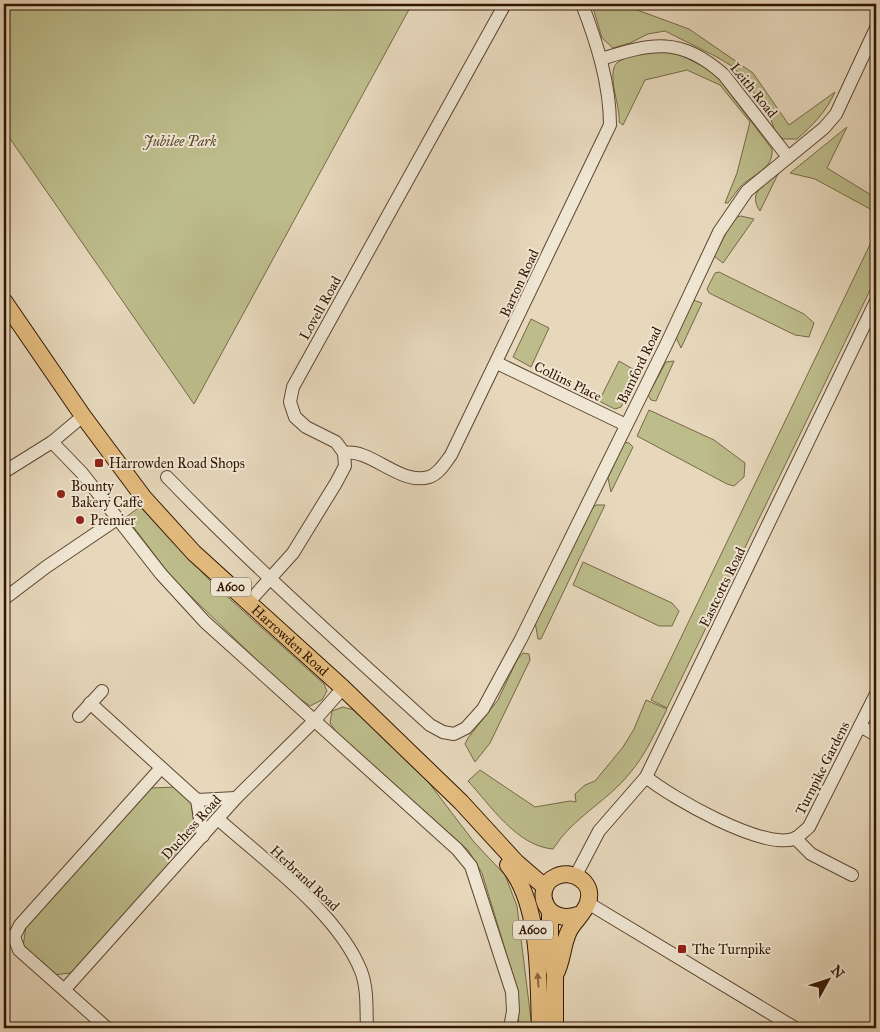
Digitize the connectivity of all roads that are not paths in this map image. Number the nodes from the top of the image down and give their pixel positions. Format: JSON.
{"nodes":[{"id":1,"x":505,"y":4,"type":"edge"},
{"id":2,"x":582,"y":4,"type":"edge"},
{"id":3,"x":876,"y":28,"type":"edge"},
{"id":4,"x":601,"y":58,"type":"junction"},
{"id":5,"x":788,"y":157,"type":"junction"},
{"id":6,"x":4,"y":301,"type":"edge"},
{"id":7,"x":876,"y":301,"type":"edge"},
{"id":8,"x":497,"y":363,"type":"junction"},
{"id":9,"x":83,"y":416,"type":"junction"},
{"id":10,"x":626,"y":425,"type":"junction"},
{"id":11,"x":52,"y":442,"type":"junction"},
{"id":12,"x":344,"y":453,"type":"junction"},
{"id":13,"x":4,"y":472,"type":"edge"},
{"id":14,"x":167,"y":478,"type":"dead end"},
{"id":15,"x":117,"y":519,"type":"junction"},
{"id":16,"x":270,"y":578,"type":"junction"},
{"id":17,"x":4,"y":599,"type":"edge"},
{"id":18,"x":248,"y":603,"type":"junction"},
{"id":19,"x":343,"y":688,"type":"junction"},
{"id":20,"x":102,"y":691,"type":"dead end"},
{"id":21,"x":876,"y":694,"type":"edge"},
{"id":22,"x":90,"y":703,"type":"junction"},
{"id":23,"x":79,"y":716,"type":"dead end"},
{"id":24,"x":314,"y":721,"type":"junction"},
{"id":25,"x":860,"y":726,"type":"junction"},
{"id":26,"x":876,"y":734,"type":"edge"},
{"id":27,"x":161,"y":768,"type":"junction"},
{"id":28,"x":646,"y":778,"type":"junction"},
{"id":29,"x":236,"y":798,"type":"junction"},
{"id":30,"x":197,"y":800,"type":"junction"},
{"id":31,"x":218,"y":818,"type":"junction"},
{"id":32,"x":203,"y":836,"type":"junction"},
{"id":33,"x":795,"y":838,"type":"junction"},
{"id":34,"x":495,"y":841,"type":"junction"},
{"id":35,"x":852,"y":874,"type":"dead end"},
{"id":36,"x":576,"y":875,"type":"junction"},
{"id":37,"x":545,"y":887,"type":"junction"},
{"id":38,"x":584,"y":908,"type":"junction"},
{"id":39,"x":550,"y":912,"type":"junction"},
{"id":40,"x":555,"y":975,"type":"junction"},
{"id":41,"x":65,"y":990,"type":"junction"},
{"id":42,"x":107,"y":1028,"type":"edge"},
{"id":43,"x":367,"y":1028,"type":"edge"},
{"id":44,"x":510,"y":1028,"type":"edge"},
{"id":45,"x":540,"y":1028,"type":"edge"},
{"id":46,"x":555,"y":1028,"type":"edge"},
{"id":47,"x":795,"y":1028,"type":"edge"}],
"edges":[{"from":1,"to":12,"type":"street","name":"Lovell Road"},
{"from":2,"to":4,"type":"street","name":"Barton Road"},
{"from":3,"to":5,"type":"street","name":"Bamford Road"},
{"from":4,"to":5,"type":"street","name":"Leith Road"},
{"from":4,"to":8,"type":"street","name":"Barton Road"},
{"from":5,"to":10,"type":"street","name":"Bamford Road"},
{"from":6,"to":9,"type":"main road","name":"Harrowden Road","number":"A600"},
{"from":7,"to":28,"type":"street","name":"Eastcotts Road"},
{"from":8,"to":10,"type":"street","name":"Collins Place"},
{"from":8,"to":12,"type":"street","name":"Barton Road"},
{"from":9,"to":11,"type":"street"},
{"from":9,"to":18,"type":"main road","name":"Harrowden Road","number":"A600"},
{"from":10,"to":16,"type":"street","name":"Bamford Road"},
{"from":11,"to":13,"type":"street"},
{"from":11,"to":15,"type":"street"},
{"from":12,"to":16,"type":"street"},
{"from":14,"to":16,"type":"street"},
{"from":15,"to":17,"type":"street"},
{"from":15,"to":24,"type":"street"},
{"from":16,"to":18,"type":"street"},
{"from":18,"to":19,"type":"main road","name":"Harrowden Road","number":"A600"},
{"from":19,"to":24,"type":"street","name":"Duchess Road"},
{"from":19,"to":34,"type":"main road","name":"Harrowden Road","number":"A600"},
{"from":20,"to":22,"type":"street"},
{"from":21,"to":25,"type":"street","name":"Turnpike Gardens"},
{"from":22,"to":23,"type":"street"},
{"from":22,"to":27,"type":"street"},
{"from":24,"to":29,"type":"street","name":"Duchess Road"},
{"from":24,"to":44,"type":"street"},
{"from":25,"to":26,"type":"street"},
{"from":25,"to":33,"type":"street","name":"Turnpike Gardens"},
{"from":27,"to":30,"type":"street"},
{"from":27,"to":41,"type":"street"},
{"from":28,"to":33,"type":"street"},
{"from":28,"to":36,"type":"street","name":"Eastcotts Road"},
{"from":29,"to":30,"type":"street"},
{"from":29,"to":31,"type":"street","name":"Duchess Road"},
{"from":30,"to":32,"type":"street"},
{"from":31,"to":32,"type":"street","name":"Duchess Road"},
{"from":31,"to":43,"type":"street","name":"Herbrand Road"},
{"from":32,"to":41,"type":"street","name":"Duchess Road"},
{"from":33,"to":35,"type":"street"},
{"from":34,"to":37,"type":"main road","name":"Harrowden Road","number":"A600"},
{"from":45,"to":34,"type":"main road","number":"A600","one_way":true},
{"from":36,"to":37,"type":"main road"},
{"from":36,"to":38,"type":"main road"},
{"from":37,"to":39,"type":"main road","number":"A600"},
{"from":38,"to":39,"type":"main road","number":"A600"},
{"from":38,"to":40,"type":"main road"},
{"from":38,"to":47,"type":"street"},
{"from":39,"to":40,"type":"main road","number":"A600"},
{"from":40,"to":46,"type":"main road","number":"A600"},
{"from":41,"to":42,"type":"street"}]}
